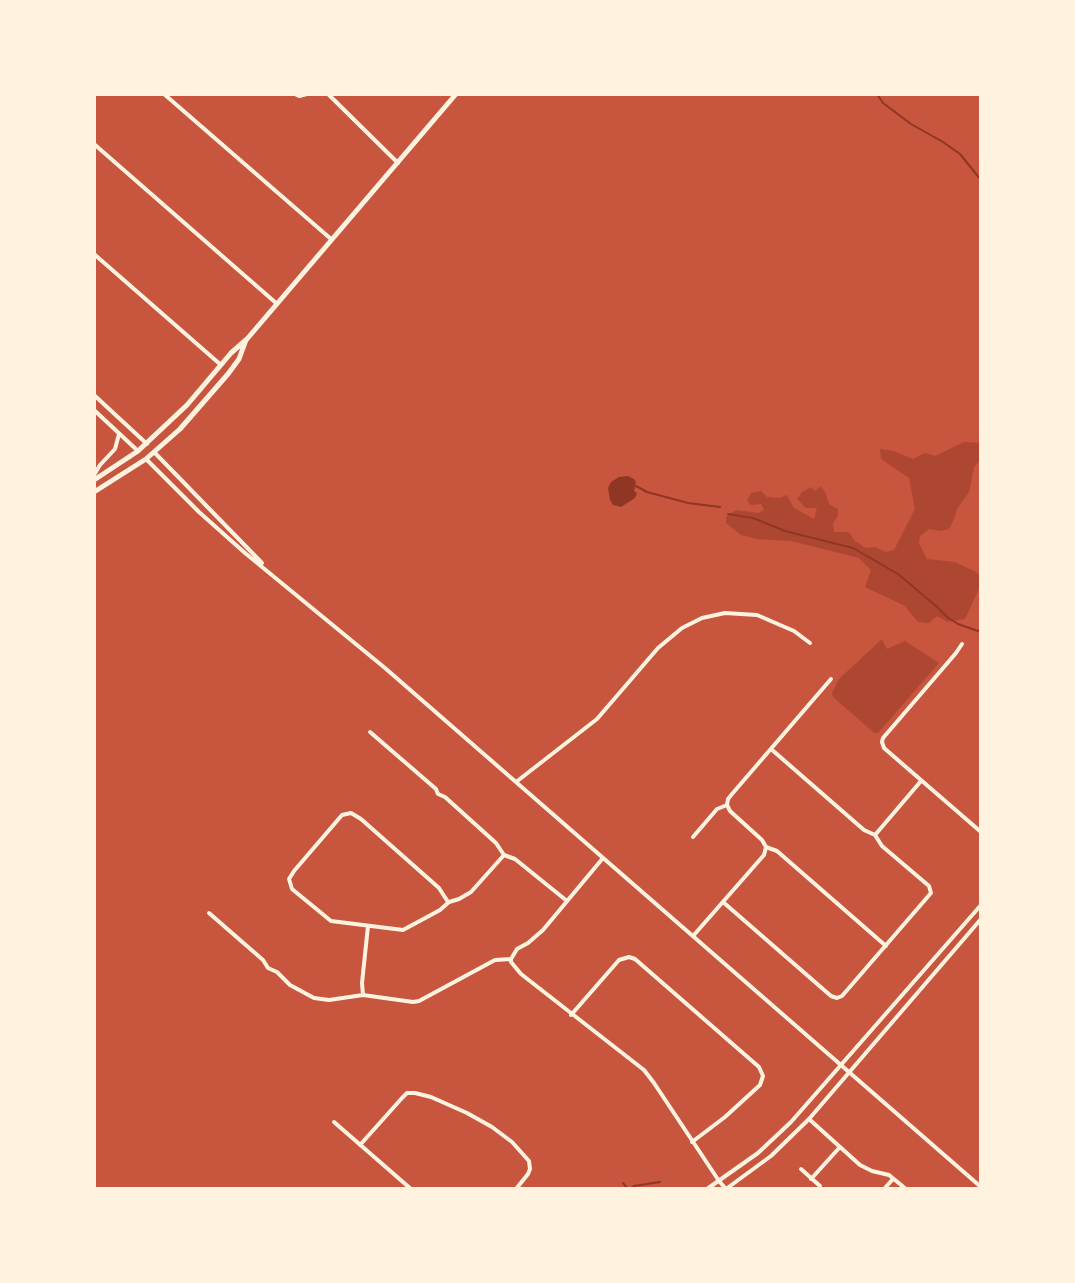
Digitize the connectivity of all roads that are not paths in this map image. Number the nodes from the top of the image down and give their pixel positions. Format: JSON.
{"nodes":[{"id":1,"x":164,"y":94,"type":"edge"},
{"id":2,"x":295,"y":94,"type":"edge"},
{"id":3,"x":307,"y":94,"type":"edge"},
{"id":4,"x":328,"y":94,"type":"edge"},
{"id":5,"x":456,"y":94,"type":"edge"},
{"id":6,"x":94,"y":144,"type":"edge"},
{"id":7,"x":398,"y":163,"type":"junction"},
{"id":8,"x":331,"y":239,"type":"junction"},
{"id":9,"x":94,"y":254,"type":"edge"},
{"id":10,"x":276,"y":303,"type":"junction"},
{"id":11,"x":247,"y":339,"type":"junction"},
{"id":12,"x":221,"y":365,"type":"junction"},
{"id":13,"x":94,"y":395,"type":"edge"},
{"id":14,"x":94,"y":410,"type":"edge"},
{"id":15,"x":119,"y":434,"type":"junction"},
{"id":16,"x":147,"y":444,"type":"junction"},
{"id":17,"x":138,"y":451,"type":"junction"},
{"id":18,"x":154,"y":452,"type":"junction"},
{"id":19,"x":146,"y":459,"type":"junction"},
{"id":20,"x":94,"y":477,"type":"edge"},
{"id":21,"x":94,"y":492,"type":"edge"},
{"id":22,"x":275,"y":576,"type":"junction"},
{"id":23,"x":810,"y":643,"type":"dead end"},
{"id":24,"x":962,"y":644,"type":"dead end"},
{"id":25,"x":831,"y":679,"type":"dead end"},
{"id":26,"x":370,"y":732,"type":"dead end"},
{"id":27,"x":771,"y":749,"type":"junction"},
{"id":28,"x":921,"y":781,"type":"junction"},
{"id":29,"x":516,"y":782,"type":"junction"},
{"id":30,"x":727,"y":805,"type":"junction"},
{"id":31,"x":981,"y":832,"type":"edge"},
{"id":32,"x":875,"y":835,"type":"junction"},
{"id":33,"x":693,"y":837,"type":"dead end"},
{"id":34,"x":766,"y":847,"type":"junction"},
{"id":35,"x":504,"y":855,"type":"junction"},
{"id":36,"x":604,"y":858,"type":"junction"},
{"id":37,"x":567,"y":901,"type":"junction"},
{"id":38,"x":448,"y":902,"type":"junction"},
{"id":39,"x":723,"y":902,"type":"junction"},
{"id":40,"x":981,"y":905,"type":"edge"},
{"id":41,"x":209,"y":913,"type":"dead end"},
{"id":42,"x":981,"y":919,"type":"edge"},
{"id":43,"x":368,"y":926,"type":"junction"},
{"id":44,"x":693,"y":936,"type":"junction"},
{"id":45,"x":886,"y":946,"type":"junction"},
{"id":46,"x":511,"y":959,"type":"junction"},
{"id":47,"x":363,"y":995,"type":"junction"},
{"id":48,"x":571,"y":1015,"type":"junction"},
{"id":49,"x":840,"y":1064,"type":"junction"},
{"id":50,"x":849,"y":1072,"type":"junction"},
{"id":51,"x":809,"y":1119,"type":"junction"},
{"id":52,"x":334,"y":1122,"type":"dead end"},
{"id":53,"x":692,"y":1142,"type":"junction"},
{"id":54,"x":360,"y":1145,"type":"junction"},
{"id":55,"x":840,"y":1147,"type":"junction"},
{"id":56,"x":801,"y":1169,"type":"dead end"},
{"id":57,"x":893,"y":1178,"type":"junction"},
{"id":58,"x":811,"y":1179,"type":"junction"},
{"id":59,"x":719,"y":1181,"type":"junction"},
{"id":60,"x":820,"y":1186,"type":"dead end"},
{"id":61,"x":981,"y":1187,"type":"edge"},
{"id":62,"x":411,"y":1189,"type":"edge"},
{"id":63,"x":516,"y":1189,"type":"edge"},
{"id":64,"x":707,"y":1189,"type":"edge"},
{"id":65,"x":726,"y":1189,"type":"edge"},
{"id":66,"x":884,"y":1189,"type":"edge"},
{"id":67,"x":906,"y":1189,"type":"edge"}],
"edges":[{"from":1,"to":8,"type":"street"},
{"from":2,"to":3,"type":"street"},
{"from":4,"to":7,"type":"street"},
{"from":5,"to":7,"type":"main road"},
{"from":6,"to":10,"type":"street"},
{"from":7,"to":8,"type":"main road"},
{"from":8,"to":10,"type":"main road"},
{"from":9,"to":12,"type":"street"},
{"from":10,"to":11,"type":"main road"},
{"from":11,"to":12,"type":"main road"},
{"from":11,"to":18,"type":"main road"},
{"from":12,"to":16,"type":"main road"},
{"from":13,"to":16,"type":"street"},
{"from":14,"to":15,"type":"street"},
{"from":15,"to":17,"type":"street"},
{"from":15,"to":20,"type":"street"},
{"from":16,"to":17,"type":"main road"},
{"from":16,"to":18,"type":"main road"},
{"from":17,"to":19,"type":"main road"},
{"from":17,"to":20,"type":"main road"},
{"from":18,"to":19,"type":"main road"},
{"from":18,"to":22,"type":"street"},
{"from":19,"to":21,"type":"main road"},
{"from":19,"to":22,"type":"street"},
{"from":22,"to":29,"type":"street"},
{"from":23,"to":29,"type":"street"},
{"from":24,"to":28,"type":"street"},
{"from":25,"to":27,"type":"street"},
{"from":26,"to":35,"type":"street"},
{"from":27,"to":30,"type":"street"},
{"from":27,"to":32,"type":"street"},
{"from":28,"to":31,"type":"street"},
{"from":28,"to":32,"type":"street"},
{"from":29,"to":36,"type":"street"},
{"from":30,"to":33,"type":"street"},
{"from":30,"to":34,"type":"street"},
{"from":32,"to":45,"type":"street"},
{"from":34,"to":39,"type":"street"},
{"from":34,"to":45,"type":"street"},
{"from":35,"to":37,"type":"street"},
{"from":35,"to":38,"type":"street"},
{"from":36,"to":37,"type":"street"},
{"from":36,"to":44,"type":"street"},
{"from":37,"to":46,"type":"street"},
{"from":38,"to":43,"type":"street"},
{"from":38,"to":43,"type":"street"},
{"from":39,"to":44,"type":"street"},
{"from":39,"to":45,"type":"street"},
{"from":40,"to":49,"type":"street"},
{"from":41,"to":47,"type":"street"},
{"from":42,"to":50,"type":"street"},
{"from":43,"to":47,"type":"street"},
{"from":44,"to":49,"type":"street"},
{"from":46,"to":47,"type":"street"},
{"from":46,"to":48,"type":"street"},
{"from":48,"to":53,"type":"street"},
{"from":48,"to":53,"type":"street"},
{"from":49,"to":50,"type":"street"},
{"from":49,"to":59,"type":"street"},
{"from":50,"to":51,"type":"street"},
{"from":50,"to":61,"type":"street"},
{"from":51,"to":55,"type":"street"},
{"from":51,"to":65,"type":"street"},
{"from":52,"to":54,"type":"street"},
{"from":53,"to":59,"type":"street"},
{"from":54,"to":62,"type":"street"},
{"from":54,"to":63,"type":"street"},
{"from":55,"to":57,"type":"street"},
{"from":55,"to":58,"type":"street"},
{"from":56,"to":58,"type":"street"},
{"from":57,"to":66,"type":"street"},
{"from":57,"to":67,"type":"street"},
{"from":58,"to":60,"type":"street"},
{"from":59,"to":64,"type":"street"},
{"from":59,"to":65,"type":"street"}]}
